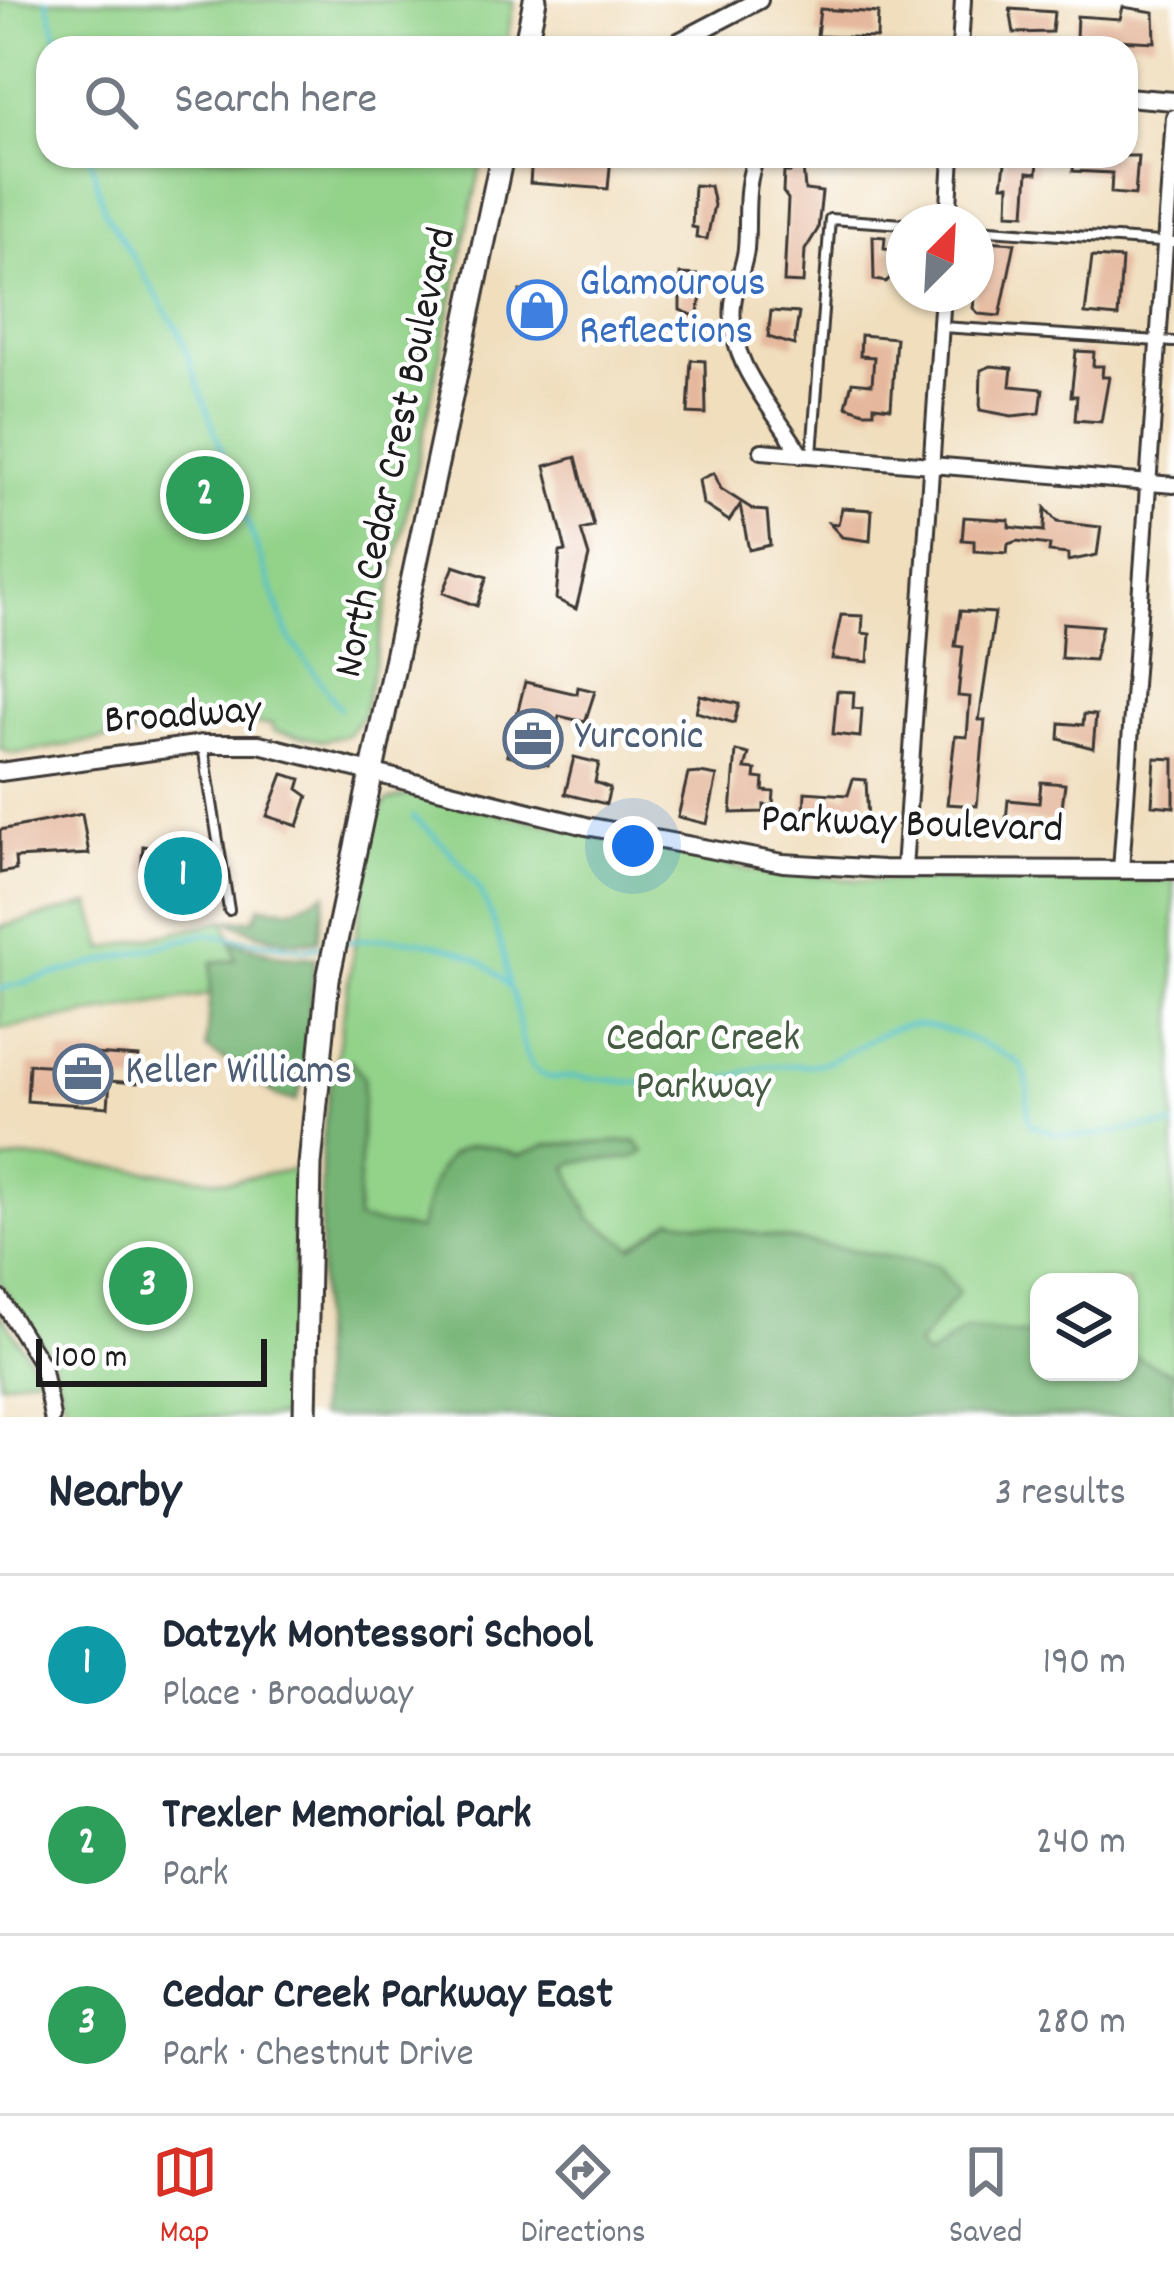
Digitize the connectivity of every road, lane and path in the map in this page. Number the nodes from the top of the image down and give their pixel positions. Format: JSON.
{"nodes":[{"id":1,"x":535,"y":0,"type":"edge"},
{"id":2,"x":759,"y":0,"type":"edge"},
{"id":3,"x":963,"y":0,"type":"edge"},
{"id":4,"x":528,"y":36,"type":"edge"},
{"id":5,"x":705,"y":36,"type":"edge"},
{"id":6,"x":961,"y":36,"type":"edge"},
{"id":7,"x":1138,"y":98,"type":"edge"},
{"id":8,"x":1174,"y":101,"type":"edge"},
{"id":9,"x":1174,"y":117,"type":"edge"},
{"id":10,"x":499,"y":168,"type":"edge"},
{"id":11,"x":752,"y":168,"type":"edge"},
{"id":12,"x":951,"y":168,"type":"edge"},
{"id":13,"x":949,"y":204,"type":"edge"},
{"id":14,"x":886,"y":223,"type":"edge"},
{"id":15,"x":994,"y":230,"type":"edge"},
{"id":16,"x":1169,"y":243,"type":"edge"},
{"id":17,"x":942,"y":312,"type":"edge"},
{"id":18,"x":941,"y":327,"type":"junction"},
{"id":19,"x":1166,"y":341,"type":"edge"},
{"id":20,"x":762,"y":451,"type":"dead end"},
{"id":21,"x":807,"y":455,"type":"junction"},
{"id":22,"x":931,"y":465,"type":"junction"},
{"id":23,"x":1147,"y":483,"type":"junction"},
{"id":24,"x":1174,"y":485,"type":"edge"},
{"id":25,"x":203,"y":744,"type":"junction"},
{"id":26,"x":369,"y":767,"type":"junction"},
{"id":27,"x":0,"y":772,"type":"edge"},
{"id":28,"x":904,"y":869,"type":"junction"},
{"id":29,"x":1121,"y":870,"type":"junction"},
{"id":30,"x":1174,"y":870,"type":"edge"},
{"id":31,"x":229,"y":910,"type":"dead end"},
{"id":32,"x":0,"y":1298,"type":"edge"},
{"id":33,"x":52,"y":1417,"type":"edge"},
{"id":34,"x":305,"y":1417,"type":"edge"}],
"edges":[{"from":1,"to":4,"type":"main road"},
{"from":2,"to":5,"type":"street"},
{"from":3,"to":6,"type":"street"},
{"from":7,"to":8,"type":"street"},
{"from":9,"to":16,"type":"street"},
{"from":10,"to":26,"type":"main road","name":"North Cedar Crest Boulevard"},
{"from":11,"to":21,"type":"street"},
{"from":12,"to":13,"type":"street"},
{"from":14,"to":21,"type":"lane"},
{"from":15,"to":16,"type":"lane"},
{"from":16,"to":19,"type":"street"},
{"from":17,"to":18,"type":"street"},
{"from":18,"to":19,"type":"lane"},
{"from":18,"to":22,"type":"street"},
{"from":19,"to":23,"type":"street"},
{"from":20,"to":21,"type":"street"},
{"from":21,"to":22,"type":"street"},
{"from":22,"to":23,"type":"street"},
{"from":22,"to":28,"type":"street"},
{"from":23,"to":24,"type":"street"},
{"from":23,"to":29,"type":"street"},
{"from":25,"to":26,"type":"street","name":"Broadway"},
{"from":25,"to":27,"type":"street","name":"Broadway"},
{"from":25,"to":31,"type":"lane"},
{"from":26,"to":28,"type":"street","name":"Parkway Boulevard"},
{"from":26,"to":34,"type":"main road","name":"North Cedar Crest Boulevard"},
{"from":28,"to":29,"type":"street","name":"Parkway Boulevard"},
{"from":29,"to":30,"type":"street","name":"Parkway Boulevard"},
{"from":32,"to":33,"type":"street"}]}
